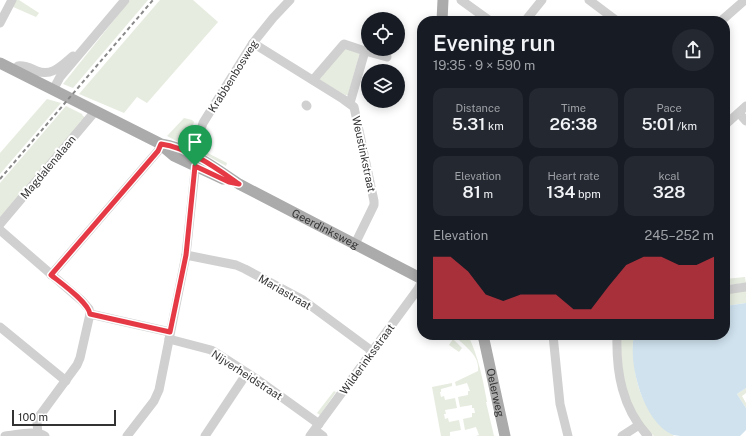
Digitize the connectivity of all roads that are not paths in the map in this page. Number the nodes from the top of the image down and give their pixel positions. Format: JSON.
{"nodes":[{"id":1,"x":12,"y":0,"type":"edge"},
{"id":2,"x":125,"y":0,"type":"edge"},
{"id":3,"x":290,"y":0,"type":"edge"},
{"id":4,"x":443,"y":0,"type":"edge"},
{"id":5,"x":461,"y":0,"type":"edge"},
{"id":6,"x":542,"y":0,"type":"edge"},
{"id":7,"x":589,"y":0,"type":"edge"},
{"id":8,"x":742,"y":2,"type":"edge"},
{"id":9,"x":442,"y":16,"type":"edge"},
{"id":10,"x":483,"y":16,"type":"edge"},
{"id":11,"x":529,"y":16,"type":"edge"},
{"id":12,"x":610,"y":16,"type":"edge"},
{"id":13,"x":727,"y":16,"type":"edge"},
{"id":14,"x":0,"y":23,"type":"edge"},
{"id":15,"x":253,"y":43,"type":"junction"},
{"id":16,"x":361,"y":49,"type":"edge"},
{"id":17,"x":83,"y":50,"type":"junction"},
{"id":18,"x":363,"y":56,"type":"edge"},
{"id":19,"x":384,"y":56,"type":"edge"},
{"id":20,"x":387,"y":57,"type":"dead end"},
{"id":21,"x":0,"y":63,"type":"edge"},
{"id":22,"x":14,"y":70,"type":"junction"},
{"id":23,"x":314,"y":80,"type":"junction"},
{"id":24,"x":53,"y":90,"type":"junction"},
{"id":25,"x":350,"y":103,"type":"junction"},
{"id":26,"x":746,"y":106,"type":"edge"},
{"id":27,"x":93,"y":110,"type":"junction"},
{"id":28,"x":739,"y":113,"type":"junction"},
{"id":29,"x":730,"y":121,"type":"edge"},
{"id":30,"x":746,"y":122,"type":"edge"},
{"id":31,"x":161,"y":144,"type":"junction"},
{"id":32,"x":195,"y":162,"type":"junction"},
{"id":33,"x":0,"y":224,"type":"edge"},
{"id":34,"x":0,"y":230,"type":"edge"},
{"id":35,"x":355,"y":244,"type":"junction"},
{"id":36,"x":186,"y":255,"type":"junction"},
{"id":37,"x":417,"y":274,"type":"edge"},
{"id":38,"x":51,"y":275,"type":"junction"},
{"id":39,"x":746,"y":287,"type":"edge"},
{"id":40,"x":730,"y":289,"type":"edge"},
{"id":41,"x":417,"y":290,"type":"edge"},
{"id":42,"x":90,"y":314,"type":"junction"},
{"id":43,"x":0,"y":327,"type":"edge"},
{"id":44,"x":170,"y":336,"type":"junction"},
{"id":45,"x":481,"y":340,"type":"edge"},
{"id":46,"x":484,"y":340,"type":"edge"},
{"id":47,"x":554,"y":340,"type":"edge"},
{"id":48,"x":617,"y":340,"type":"edge"},
{"id":49,"x":485,"y":349,"type":"junction"},
{"id":50,"x":372,"y":351,"type":"junction"},
{"id":51,"x":247,"y":373,"type":"junction"},
{"id":52,"x":66,"y":381,"type":"junction"},
{"id":53,"x":639,"y":425,"type":"junction"},
{"id":54,"x":315,"y":430,"type":"edge"},
{"id":55,"x":41,"y":435,"type":"edge"},
{"id":56,"x":5,"y":436,"type":"edge"},
{"id":57,"x":127,"y":436,"type":"edge"},
{"id":58,"x":205,"y":436,"type":"edge"},
{"id":59,"x":323,"y":436,"type":"edge"},
{"id":60,"x":504,"y":436,"type":"edge"},
{"id":61,"x":568,"y":436,"type":"edge"},
{"id":62,"x":622,"y":436,"type":"edge"},
{"id":63,"x":648,"y":436,"type":"edge"}],
"edges":[{"from":1,"to":14,"type":"street"},
{"from":2,"to":17,"type":"street"},
{"from":3,"to":15,"type":"street","name":"Krabbenbosweg"},
{"from":4,"to":9,"type":"main road"},
{"from":5,"to":10,"type":"street"},
{"from":6,"to":11,"type":"street"},
{"from":7,"to":12,"type":"street"},
{"from":8,"to":13,"type":"street"},
{"from":15,"to":23,"type":"street","name":"Weustinkstraat"},
{"from":15,"to":32,"type":"street","name":"Krabbenbosweg"},
{"from":16,"to":23,"type":"street"},
{"from":17,"to":22,"type":"street"},
{"from":17,"to":24,"type":"street"},
{"from":18,"to":25,"type":"street"},
{"from":19,"to":20,"type":"street"},
{"from":21,"to":22,"type":"main road","name":"Geerdinksweg"},
{"from":22,"to":24,"type":"main road","name":"Geerdinksweg"},
{"from":23,"to":25,"type":"street","name":"Weustinkstraat"},
{"from":24,"to":27,"type":"main road","name":"Geerdinksweg"},
{"from":25,"to":35,"type":"street","name":"Weustinkstraat"},
{"from":26,"to":28,"type":"street"},
{"from":27,"to":31,"type":"main road","name":"Geerdinksweg"},
{"from":27,"to":33,"type":"street","name":"Magdalenalaan"},
{"from":28,"to":29,"type":"street"},
{"from":28,"to":30,"type":"street"},
{"from":31,"to":32,"type":"main road","name":"Geerdinksweg"},
{"from":31,"to":38,"type":"street"},
{"from":32,"to":35,"type":"main road","name":"Geerdinksweg"},
{"from":32,"to":36,"type":"street","name":"Krabbenbosweg"},
{"from":34,"to":38,"type":"street"},
{"from":35,"to":37,"type":"main road","name":"Geerdinksweg"},
{"from":36,"to":44,"type":"street","name":"Krabbenbosweg"},
{"from":36,"to":50,"type":"street","name":"Mariastraat"},
{"from":38,"to":42,"type":"street"},
{"from":39,"to":40,"type":"street"},
{"from":41,"to":50,"type":"street","name":"Wilderinksstraat"},
{"from":42,"to":44,"type":"street","name":"Nijverheidstraat"},
{"from":42,"to":52,"type":"street"},
{"from":43,"to":52,"type":"street"},
{"from":44,"to":51,"type":"street","name":"Nijverheidstraat"},
{"from":44,"to":57,"type":"street","name":"Krabbenbosweg"},
{"from":45,"to":49,"type":"main road","name":"Oelerweg"},
{"from":46,"to":49,"type":"main road","name":"Oelerweg"},
{"from":47,"to":61,"type":"street"},
{"from":48,"to":53,"type":"street"},
{"from":49,"to":60,"type":"main road","name":"Oelerweg"},
{"from":50,"to":54,"type":"street","name":"Wilderinksstraat"},
{"from":51,"to":54,"type":"street","name":"Nijverheidstraat"},
{"from":51,"to":58,"type":"street"},
{"from":52,"to":55,"type":"street"},
{"from":53,"to":62,"type":"street"},
{"from":53,"to":63,"type":"street"},
{"from":54,"to":59,"type":"street","name":"Nijverheidstraat"},
{"from":55,"to":56,"type":"street"}]}
